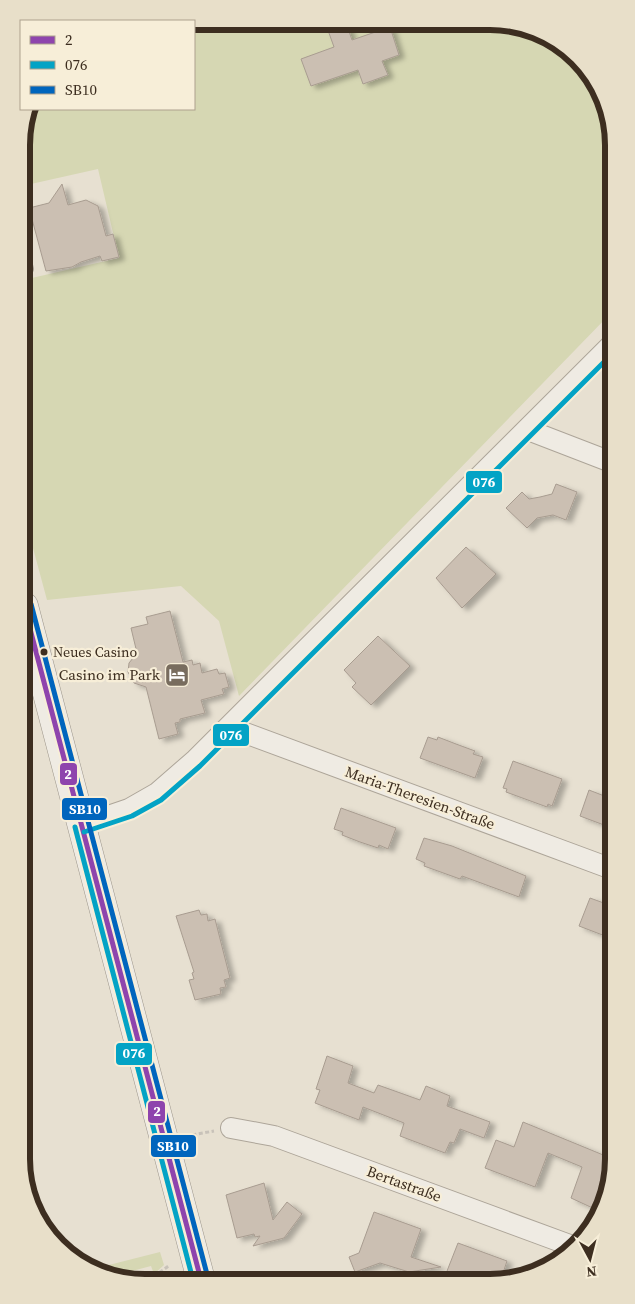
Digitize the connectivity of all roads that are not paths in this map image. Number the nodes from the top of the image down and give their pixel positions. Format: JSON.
{"nodes":[{"id":1,"x":605,"y":351,"type":"edge"},
{"id":2,"x":528,"y":430,"type":"junction"},
{"id":3,"x":605,"y":460,"type":"edge"},
{"id":4,"x":30,"y":629,"type":"edge"},
{"id":5,"x":228,"y":727,"type":"junction"},
{"id":6,"x":82,"y":825,"type":"junction"},
{"id":7,"x":605,"y":866,"type":"edge"},
{"id":8,"x":231,"y":1128,"type":"dead end"},
{"id":9,"x":565,"y":1243,"type":"edge"},
{"id":10,"x":199,"y":1274,"type":"edge"}],
"edges":[{"from":1,"to":2,"type":"street"},
{"from":2,"to":3,"type":"street"},
{"from":2,"to":5,"type":"street"},
{"from":4,"to":6,"type":"main road"},
{"from":5,"to":6,"type":"street"},
{"from":5,"to":7,"type":"street","name":"Maria-Theresien-Straße"},
{"from":6,"to":10,"type":"main road"},
{"from":8,"to":9,"type":"street","name":"Bertastraße"}]}
